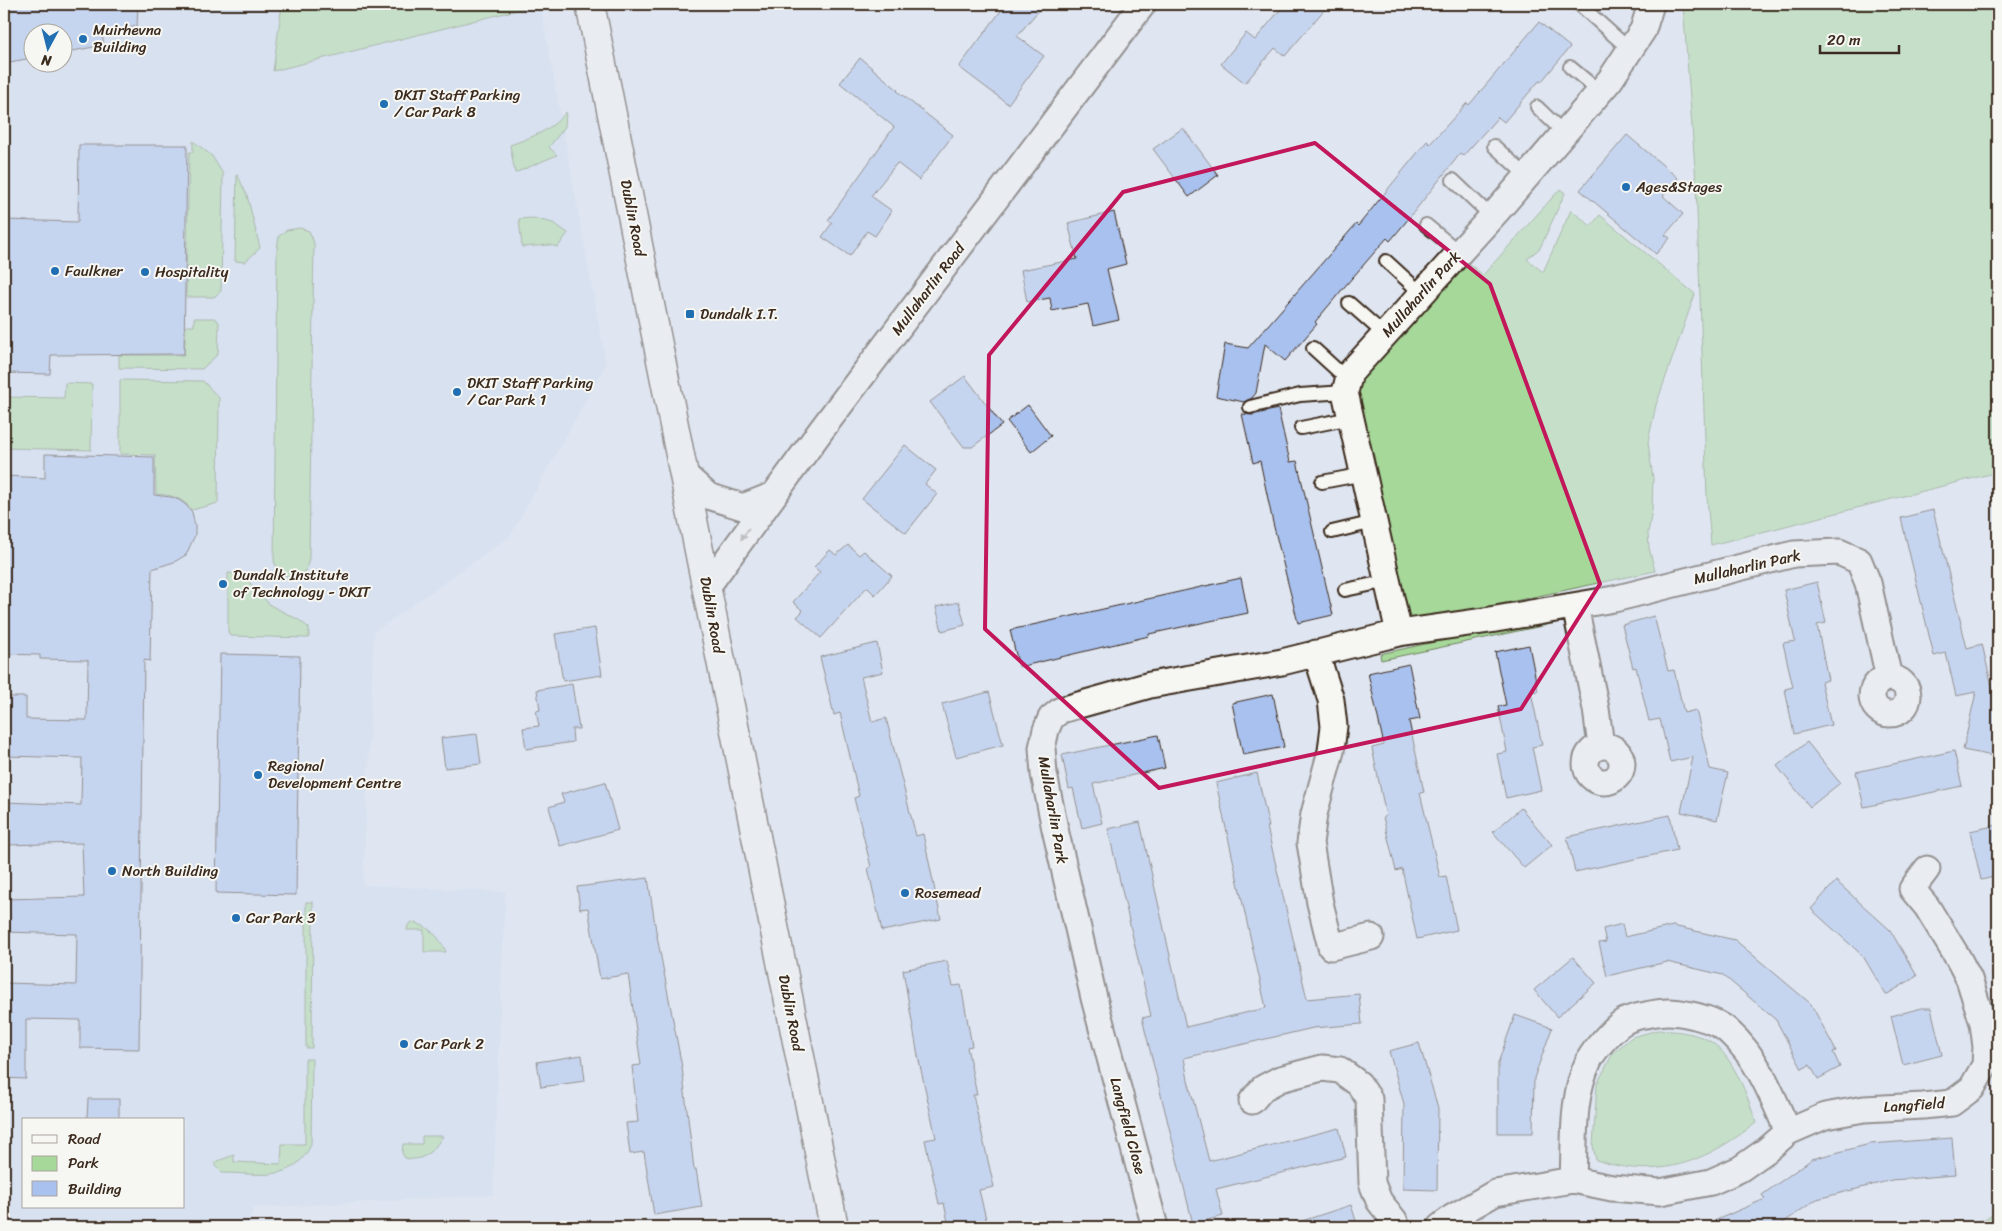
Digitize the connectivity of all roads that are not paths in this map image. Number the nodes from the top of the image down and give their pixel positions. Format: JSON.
{"nodes":[{"id":1,"x":590,"y":4,"type":"edge"},
{"id":2,"x":1143,"y":4,"type":"edge"},
{"id":3,"x":1651,"y":4,"type":"edge"},
{"id":4,"x":1580,"y":5,"type":"dead end"},
{"id":5,"x":1630,"y":50,"type":"junction"},
{"id":6,"x":1570,"y":67,"type":"dead end"},
{"id":7,"x":1600,"y":92,"type":"junction"},
{"id":8,"x":1537,"y":107,"type":"dead end"},
{"id":9,"x":1564,"y":133,"type":"junction"},
{"id":10,"x":1494,"y":146,"type":"dead end"},
{"id":11,"x":1530,"y":178,"type":"junction"},
{"id":12,"x":1453,"y":180,"type":"dead end"},
{"id":13,"x":1492,"y":216,"type":"junction"},
{"id":14,"x":1426,"y":225,"type":"dead end"},
{"id":15,"x":1459,"y":252,"type":"junction"},
{"id":16,"x":1386,"y":261,"type":"dead end"},
{"id":17,"x":1421,"y":293,"type":"junction"},
{"id":18,"x":1349,"y":303,"type":"dead end"},
{"id":19,"x":1384,"y":334,"type":"junction"},
{"id":20,"x":1313,"y":348,"type":"dead end"},
{"id":21,"x":1346,"y":386,"type":"junction"},
{"id":22,"x":1250,"y":407,"type":"dead end"},
{"id":23,"x":1351,"y":418,"type":"junction"},
{"id":24,"x":1301,"y":428,"type":"dead end"},
{"id":25,"x":1364,"y":474,"type":"junction"},
{"id":26,"x":685,"y":475,"type":"junction"},
{"id":27,"x":1322,"y":482,"type":"dead end"},
{"id":28,"x":774,"y":495,"type":"junction"},
{"id":29,"x":1374,"y":522,"type":"junction"},
{"id":30,"x":1332,"y":532,"type":"dead end"},
{"id":31,"x":1388,"y":581,"type":"junction"},
{"id":32,"x":708,"y":587,"type":"junction"},
{"id":33,"x":1345,"y":590,"type":"dead end"},
{"id":34,"x":1575,"y":606,"type":"junction"},
{"id":35,"x":1399,"y":633,"type":"junction"},
{"id":36,"x":1316,"y":653,"type":"junction"},
{"id":37,"x":1889,"y":678,"type":"dead end"},
{"id":38,"x":1601,"y":746,"type":"dead end"},
{"id":39,"x":1927,"y":870,"type":"dead end"},
{"id":40,"x":1371,"y":937,"type":"dead end"},
{"id":41,"x":1102,"y":1024,"type":"joint"},
{"id":42,"x":1252,"y":1101,"type":"dead end"},
{"id":43,"x":1788,"y":1132,"type":"junction"},
{"id":44,"x":1573,"y":1180,"type":"junction"},
{"id":45,"x":834,"y":1227,"type":"edge"},
{"id":46,"x":1155,"y":1227,"type":"edge"},
{"id":47,"x":1397,"y":1227,"type":"edge"},
{"id":48,"x":1440,"y":1227,"type":"edge"}],
"edges":[{"from":1,"to":26,"type":"main road","name":"Dublin Road"},
{"from":2,"to":28,"type":"street","name":"Mullaharlin Road"},
{"from":3,"to":5,"type":"street","name":"Mullaharlin Park"},
{"from":4,"to":5,"type":"lane"},
{"from":5,"to":7,"type":"street","name":"Mullaharlin Park"},
{"from":6,"to":7,"type":"lane"},
{"from":7,"to":9,"type":"street","name":"Mullaharlin Park"},
{"from":8,"to":9,"type":"lane"},
{"from":9,"to":11,"type":"street","name":"Mullaharlin Park"},
{"from":10,"to":11,"type":"lane"},
{"from":11,"to":13,"type":"street","name":"Mullaharlin Park"},
{"from":12,"to":13,"type":"lane"},
{"from":13,"to":15,"type":"street","name":"Mullaharlin Park"},
{"from":14,"to":15,"type":"lane"},
{"from":15,"to":17,"type":"street","name":"Mullaharlin Park"},
{"from":16,"to":17,"type":"lane"},
{"from":17,"to":19,"type":"street","name":"Mullaharlin Park"},
{"from":18,"to":19,"type":"lane"},
{"from":19,"to":21,"type":"street","name":"Mullaharlin Park"},
{"from":20,"to":21,"type":"lane"},
{"from":21,"to":22,"type":"lane"},
{"from":21,"to":23,"type":"street"},
{"from":23,"to":24,"type":"lane"},
{"from":23,"to":25,"type":"street"},
{"from":25,"to":27,"type":"lane"},
{"from":25,"to":29,"type":"street"},
{"from":26,"to":28,"type":"street"},
{"from":26,"to":32,"type":"main road","name":"Dublin Road"},
{"from":28,"to":32,"type":"street","name":"Mullaharlin Road","one_way":true},
{"from":29,"to":30,"type":"lane"},
{"from":29,"to":31,"type":"street"},
{"from":31,"to":33,"type":"lane"},
{"from":31,"to":35,"type":"street"},
{"from":32,"to":45,"type":"main road","name":"Dublin Road"},
{"from":34,"to":35,"type":"street","name":"Mullaharlin Park"},
{"from":34,"to":37,"type":"street","name":"Mullaharlin Park"},
{"from":34,"to":38,"type":"street"},
{"from":35,"to":36,"type":"street","name":"Mullaharlin Park"},
{"from":36,"to":40,"type":"street"},
{"from":36,"to":41,"type":"street","name":"Mullaharlin Park"},
{"from":39,"to":43,"type":"street","name":"Langfield"},
{"from":41,"to":46,"type":"street","name":"Langfield Close"},
{"from":42,"to":47,"type":"street"},
{"from":43,"to":44,"type":"street","name":"Langfield"},
{"from":43,"to":44,"type":"street"},
{"from":44,"to":48,"type":"street","name":"Langfield"}]}
